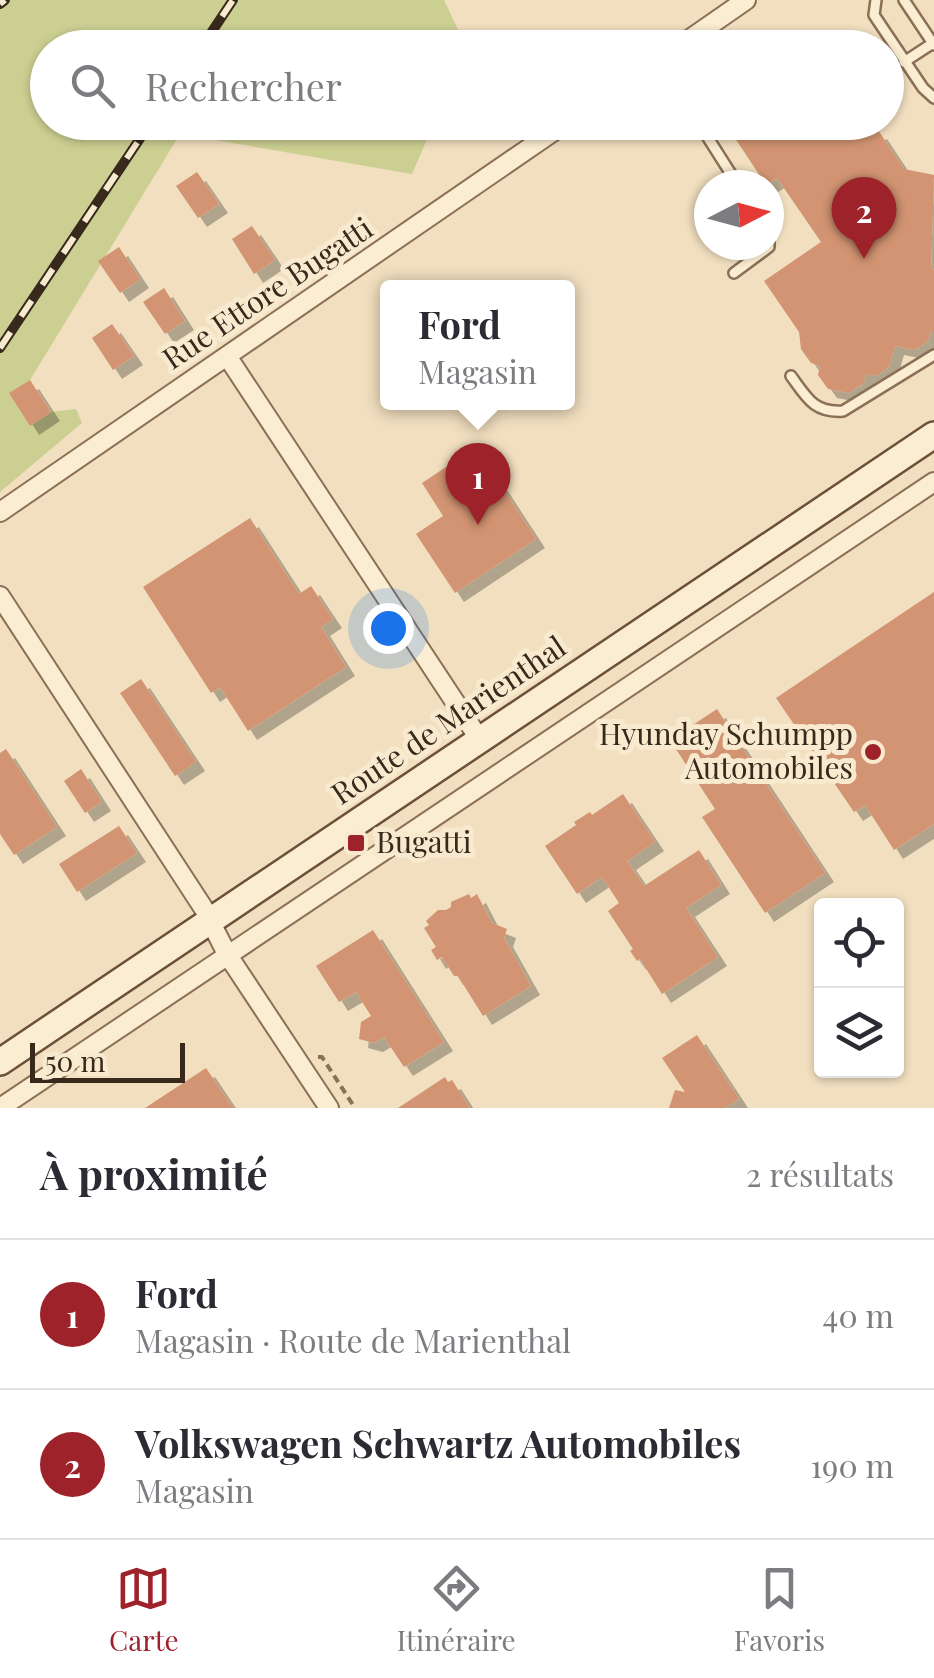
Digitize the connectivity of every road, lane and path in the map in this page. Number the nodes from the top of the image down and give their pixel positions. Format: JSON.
{"nodes":[{"id":1,"x":746,"y":0,"type":"edge"},
{"id":2,"x":876,"y":0,"type":"edge"},
{"id":3,"x":904,"y":0,"type":"edge"},
{"id":4,"x":703,"y":30,"type":"edge"},
{"id":5,"x":884,"y":30,"type":"edge"},
{"id":6,"x":933,"y":44,"type":"edge"},
{"id":7,"x":904,"y":62,"type":"joint"},
{"id":8,"x":934,"y":98,"type":"edge"},
{"id":9,"x":541,"y":140,"type":"edge"},
{"id":10,"x":709,"y":140,"type":"edge"},
{"id":11,"x":728,"y":170,"type":"edge"},
{"id":12,"x":752,"y":260,"type":"edge"},
{"id":13,"x":734,"y":273,"type":"dead end"},
{"id":14,"x":934,"y":355,"type":"edge"},
{"id":15,"x":227,"y":356,"type":"junction"},
{"id":16,"x":791,"y":376,"type":"dead end"},
{"id":17,"x":934,"y":435,"type":"edge"},
{"id":18,"x":934,"y":482,"type":"edge"},
{"id":19,"x":0,"y":512,"type":"edge"},
{"id":20,"x":0,"y":596,"type":"edge"},
{"id":21,"x":480,"y":740,"type":"junction"},
{"id":22,"x":210,"y":921,"type":"junction"},
{"id":23,"x":227,"y":954,"type":"junction"},
{"id":24,"x":322,"y":1057,"type":"dead end"},
{"id":25,"x":0,"y":1062,"type":"edge"},
{"id":26,"x":0,"y":1108,"type":"edge"},
{"id":27,"x":328,"y":1108,"type":"edge"},
{"id":28,"x":356,"y":1108,"type":"edge"}],
"edges":[{"from":1,"to":4,"type":"street"},
{"from":2,"to":5,"type":"lane"},
{"from":3,"to":6,"type":"lane"},
{"from":6,"to":7,"type":"lane"},
{"from":7,"to":8,"type":"lane"},
{"from":9,"to":15,"type":"street","name":"Rue Ettore Bugatti"},
{"from":10,"to":11,"type":"lane"},
{"from":12,"to":13,"type":"lane"},
{"from":14,"to":16,"type":"lane"},
{"from":15,"to":19,"type":"street","name":"Rue Ettore Bugatti"},
{"from":15,"to":21,"type":"street"},
{"from":17,"to":21,"type":"street","name":"Route de Marienthal"},
{"from":18,"to":23,"type":"street"},
{"from":20,"to":22,"type":"street"},
{"from":21,"to":22,"type":"street","name":"Route de Marienthal"},
{"from":22,"to":23,"type":"street"},
{"from":22,"to":25,"type":"street","name":"Route de Marienthal"},
{"from":23,"to":26,"type":"street"},
{"from":23,"to":27,"type":"street"},
{"from":24,"to":28,"type":"path"}]}
